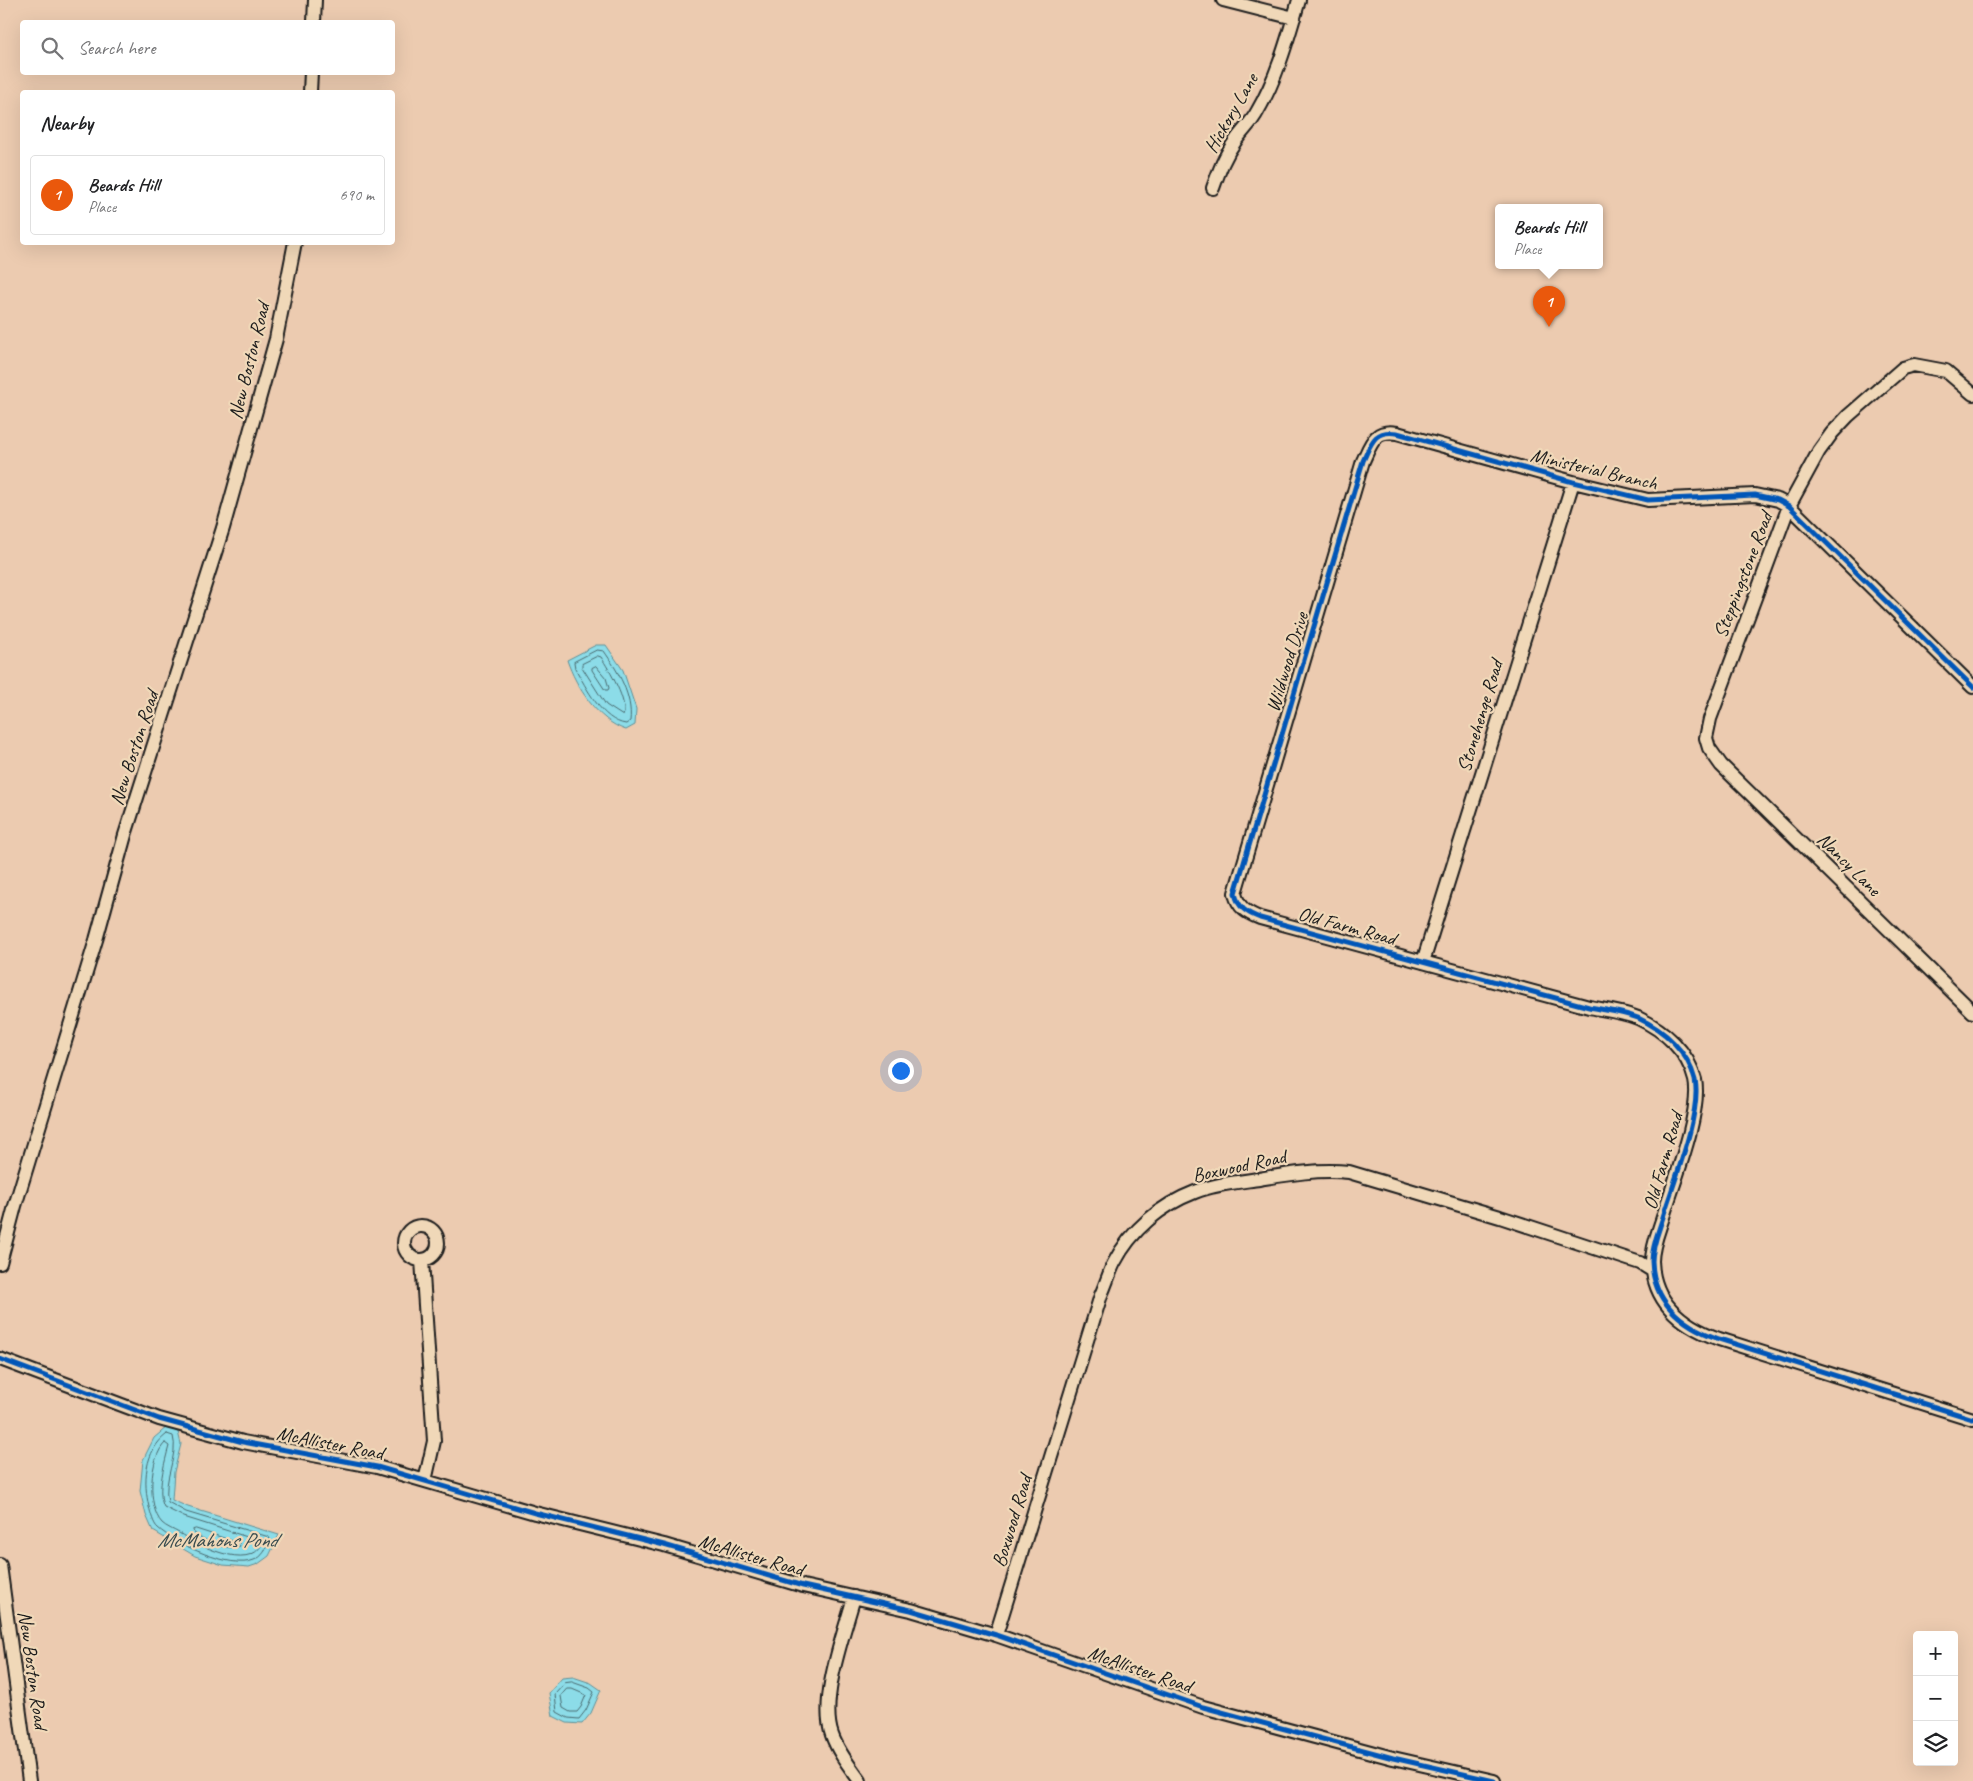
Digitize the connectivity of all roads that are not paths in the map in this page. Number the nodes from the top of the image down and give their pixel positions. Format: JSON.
{"nodes":[{"id":1,"x":315,"y":0,"type":"edge"},
{"id":2,"x":1223,"y":0,"type":"edge"},
{"id":3,"x":1299,"y":0,"type":"edge"},
{"id":4,"x":1294,"y":18,"type":"junction"},
{"id":5,"x":314,"y":20,"type":"edge"},
{"id":6,"x":311,"y":75,"type":"edge"},
{"id":7,"x":310,"y":90,"type":"edge"},
{"id":8,"x":1213,"y":188,"type":"dead end"},
{"id":9,"x":294,"y":245,"type":"edge"},
{"id":10,"x":1973,"y":394,"type":"edge"},
{"id":11,"x":1377,"y":436,"type":"joint"},
{"id":12,"x":1573,"y":482,"type":"junction"},
{"id":13,"x":1789,"y":506,"type":"junction"},
{"id":14,"x":1973,"y":687,"type":"edge"},
{"id":15,"x":1706,"y":738,"type":"joint"},
{"id":16,"x":1236,"y":900,"type":"joint"},
{"id":17,"x":1423,"y":962,"type":"junction"},
{"id":18,"x":1973,"y":1012,"type":"edge"},
{"id":19,"x":422,"y":1260,"type":"dead end"},
{"id":20,"x":0,"y":1263,"type":"edge"},
{"id":21,"x":1653,"y":1271,"type":"junction"},
{"id":22,"x":0,"y":1359,"type":"edge"},
{"id":23,"x":1973,"y":1419,"type":"edge"},
{"id":24,"x":425,"y":1481,"type":"junction"},
{"id":25,"x":0,"y":1565,"type":"edge"},
{"id":26,"x":854,"y":1597,"type":"junction"},
{"id":27,"x":996,"y":1635,"type":"junction"},
{"id":28,"x":1471,"y":1779,"type":"edge"},
{"id":29,"x":29,"y":1781,"type":"edge"},
{"id":30,"x":860,"y":1781,"type":"edge"},
{"id":31,"x":1494,"y":1781,"type":"edge"}],
"edges":[{"from":1,"to":5,"type":"street"},
{"from":2,"to":4,"type":"street"},
{"from":3,"to":4,"type":"street","name":"Hickory Lane"},
{"from":4,"to":8,"type":"street","name":"Hickory Lane"},
{"from":6,"to":7,"type":"street"},
{"from":9,"to":20,"type":"street","name":"New Boston Road"},
{"from":10,"to":13,"type":"street","name":"Steppingstone Road"},
{"from":11,"to":12,"type":"street","name":"Ministerial Branch"},
{"from":11,"to":16,"type":"street","name":"Wildwood Drive"},
{"from":12,"to":13,"type":"street","name":"Ministerial Branch"},
{"from":12,"to":17,"type":"street","name":"Stonehenge Road"},
{"from":13,"to":14,"type":"street","name":"Ministerial Branch"},
{"from":13,"to":15,"type":"street","name":"Steppingstone Road"},
{"from":15,"to":18,"type":"street","name":"Nancy Lane"},
{"from":16,"to":17,"type":"street","name":"Old Farm Road"},
{"from":17,"to":21,"type":"street","name":"Old Farm Road"},
{"from":19,"to":24,"type":"street"},
{"from":21,"to":23,"type":"street","name":"Old Farm Road"},
{"from":21,"to":27,"type":"street","name":"Boxwood Road"},
{"from":22,"to":24,"type":"street","name":"McAllister Road"},
{"from":24,"to":26,"type":"street","name":"McAllister Road"},
{"from":25,"to":29,"type":"street","name":"New Boston Road"},
{"from":26,"to":27,"type":"street","name":"McAllister Road"},
{"from":26,"to":30,"type":"street"},
{"from":27,"to":28,"type":"street","name":"McAllister Road"},
{"from":28,"to":31,"type":"street","name":"McAllister Road"}]}
